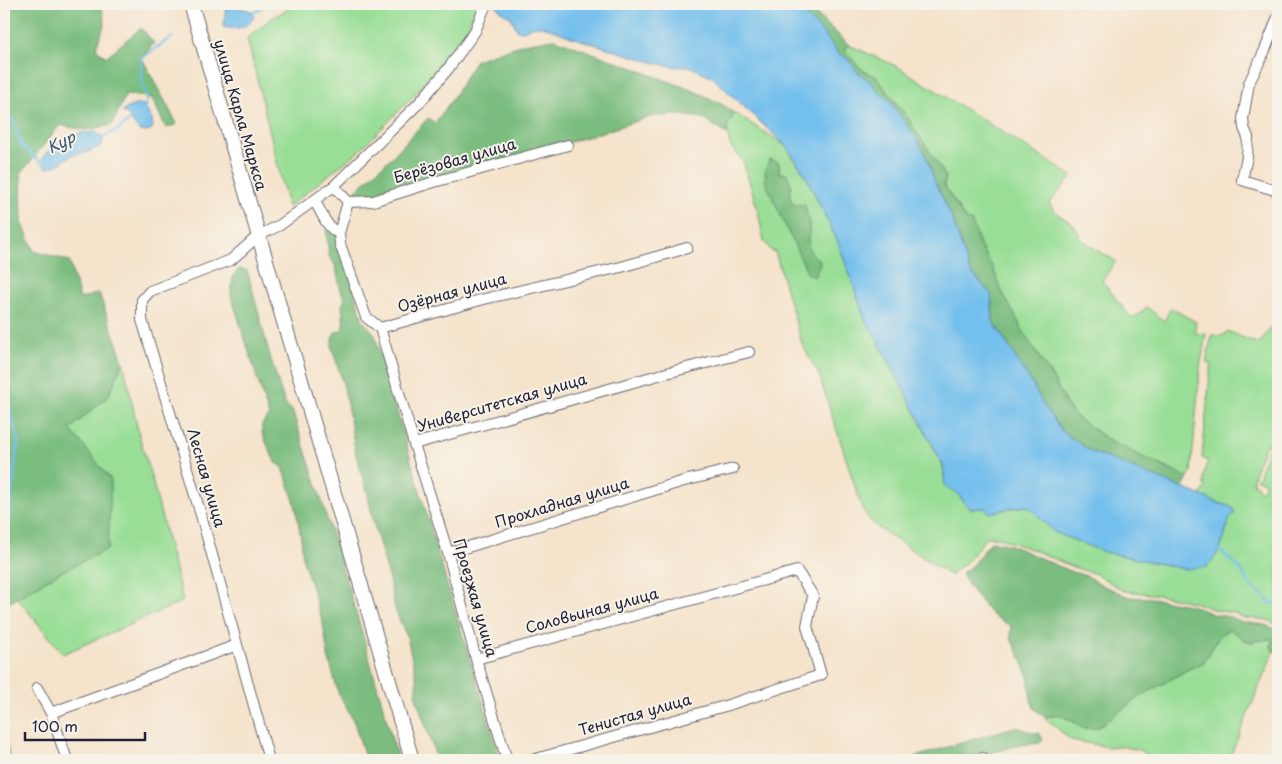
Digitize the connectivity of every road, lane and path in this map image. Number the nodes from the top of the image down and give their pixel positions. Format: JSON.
{"nodes":[{"id":1,"x":191,"y":4,"type":"edge"},
{"id":2,"x":486,"y":4,"type":"edge"},
{"id":3,"x":1278,"y":17,"type":"edge"},
{"id":4,"x":568,"y":145,"type":"dead end"},
{"id":5,"x":334,"y":186,"type":"junction"},
{"id":6,"x":1278,"y":191,"type":"edge"},
{"id":7,"x":315,"y":201,"type":"junction"},
{"id":8,"x":348,"y":202,"type":"junction"},
{"id":9,"x":340,"y":233,"type":"junction"},
{"id":10,"x":258,"y":236,"type":"junction"},
{"id":11,"x":687,"y":248,"type":"dead end"},
{"id":12,"x":380,"y":328,"type":"junction"},
{"id":13,"x":749,"y":352,"type":"dead end"},
{"id":14,"x":414,"y":444,"type":"junction"},
{"id":15,"x":733,"y":469,"type":"dead end"},
{"id":16,"x":448,"y":553,"type":"junction"},
{"id":17,"x":237,"y":645,"type":"junction"},
{"id":18,"x":476,"y":659,"type":"junction"},
{"id":19,"x":36,"y":688,"type":"dead end"},
{"id":20,"x":747,"y":699,"type":"joint"},
{"id":21,"x":51,"y":713,"type":"junction"},
{"id":22,"x":67,"y":760,"type":"edge"},
{"id":23,"x":268,"y":760,"type":"edge"},
{"id":24,"x":412,"y":760,"type":"edge"},
{"id":25,"x":507,"y":760,"type":"edge"},
{"id":26,"x":532,"y":760,"type":"edge"}],
"edges":[{"from":1,"to":10,"type":"main road","name":"улица Карла Маркса"},
{"from":2,"to":5,"type":"street"},
{"from":3,"to":6,"type":"street"},
{"from":4,"to":8,"type":"street","name":"Берёзовая улица"},
{"from":5,"to":7,"type":"street"},
{"from":5,"to":8,"type":"street"},
{"from":7,"to":9,"type":"street"},
{"from":7,"to":10,"type":"street"},
{"from":8,"to":9,"type":"street"},
{"from":9,"to":12,"type":"street"},
{"from":10,"to":17,"type":"street","name":"Лесная улица"},
{"from":10,"to":24,"type":"main road","name":"улица Карла Маркса"},
{"from":11,"to":12,"type":"street","name":"Озёрная улица"},
{"from":12,"to":14,"type":"street","name":"Университетская улица"},
{"from":13,"to":14,"type":"street","name":"Университетская улица"},
{"from":14,"to":16,"type":"street","name":"Проезжая улица"},
{"from":15,"to":16,"type":"street","name":"Прохладная улица"},
{"from":16,"to":18,"type":"street","name":"Проезжая улица"},
{"from":17,"to":21,"type":"street"},
{"from":17,"to":23,"type":"street","name":"Лесная улица"},
{"from":18,"to":20,"type":"street","name":"Соловьиная улица"},
{"from":18,"to":25,"type":"street","name":"Проезжая улица"},
{"from":19,"to":21,"type":"street"},
{"from":20,"to":26,"type":"street","name":"Тенистая улица"},
{"from":21,"to":22,"type":"street"}]}
